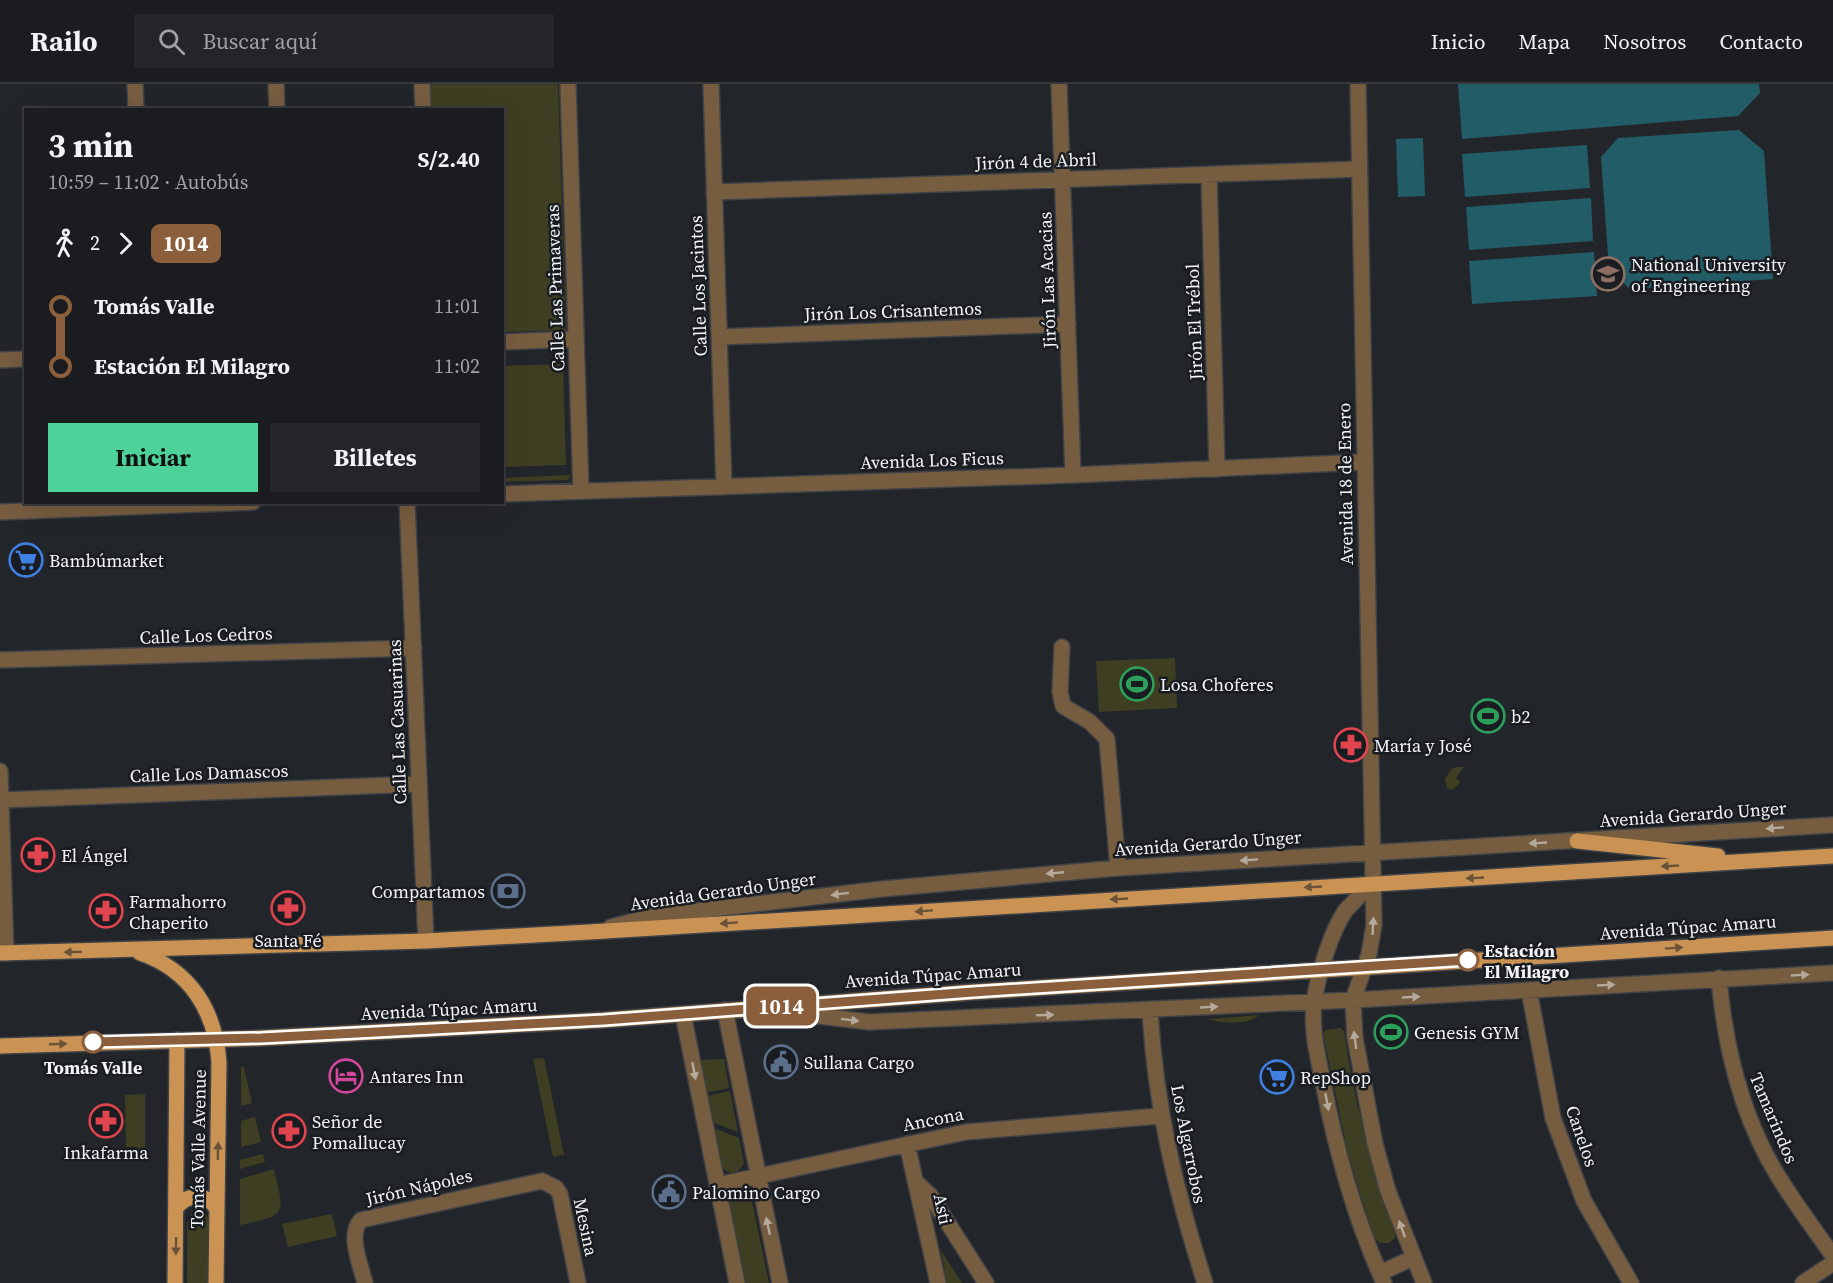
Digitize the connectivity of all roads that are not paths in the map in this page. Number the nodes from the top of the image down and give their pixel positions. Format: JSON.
{"nodes":[{"id":1,"x":135,"y":84,"type":"edge"},
{"id":2,"x":276,"y":84,"type":"edge"},
{"id":3,"x":422,"y":84,"type":"edge"},
{"id":4,"x":568,"y":84,"type":"edge"},
{"id":5,"x":711,"y":84,"type":"edge"},
{"id":6,"x":1059,"y":84,"type":"edge"},
{"id":7,"x":1358,"y":85,"type":"edge"},
{"id":8,"x":136,"y":108,"type":"edge"},
{"id":9,"x":277,"y":108,"type":"edge"},
{"id":10,"x":423,"y":108,"type":"edge"},
{"id":11,"x":1359,"y":169,"type":"junction"},
{"id":12,"x":1209,"y":175,"type":"junction"},
{"id":13,"x":1063,"y":180,"type":"junction"},
{"id":14,"x":714,"y":192,"type":"junction"},
{"id":15,"x":1068,"y":324,"type":"junction"},
{"id":16,"x":719,"y":337,"type":"junction"},
{"id":17,"x":576,"y":339,"type":"junction"},
{"id":18,"x":504,"y":342,"type":"edge"},
{"id":19,"x":24,"y":359,"type":"edge"},
{"id":20,"x":0,"y":360,"type":"edge"},
{"id":21,"x":1364,"y":462,"type":"junction"},
{"id":22,"x":1217,"y":469,"type":"junction"},
{"id":23,"x":1073,"y":475,"type":"junction"},
{"id":24,"x":724,"y":487,"type":"junction"},
{"id":25,"x":581,"y":491,"type":"junction"},
{"id":26,"x":504,"y":494,"type":"edge"},
{"id":27,"x":202,"y":504,"type":"edge"},
{"id":28,"x":407,"y":504,"type":"edge"},
{"id":29,"x":0,"y":512,"type":"edge"},
{"id":30,"x":1062,"y":647,"type":"dead end"},
{"id":31,"x":414,"y":648,"type":"junction"},
{"id":32,"x":0,"y":660,"type":"edge"},
{"id":33,"x":0,"y":771,"type":"edge"},
{"id":34,"x":419,"y":784,"type":"junction"},
{"id":35,"x":1,"y":800,"type":"edge"},
{"id":36,"x":1833,"y":825,"type":"edge"},
{"id":37,"x":1577,"y":841,"type":"junction"},
{"id":38,"x":1371,"y":852,"type":"junction"},
{"id":39,"x":1833,"y":856,"type":"edge"},
{"id":40,"x":1763,"y":860,"type":"junction"},
{"id":41,"x":1118,"y":868,"type":"junction"},
{"id":42,"x":1372,"y":884,"type":"junction"},
{"id":43,"x":589,"y":932,"type":"junction"},
{"id":44,"x":1833,"y":938,"type":"edge"},
{"id":45,"x":426,"y":941,"type":"junction"},
{"id":46,"x":131,"y":951,"type":"junction"},
{"id":47,"x":3,"y":953,"type":"edge"},
{"id":48,"x":1364,"y":967,"type":"junction"},
{"id":49,"x":1322,"y":969,"type":"junction"},
{"id":50,"x":1833,"y":973,"type":"edge"},
{"id":51,"x":1719,"y":978,"type":"junction"},
{"id":52,"x":1529,"y":990,"type":"junction"},
{"id":53,"x":1353,"y":1000,"type":"junction"},
{"id":54,"x":1314,"y":1002,"type":"junction"},
{"id":55,"x":751,"y":1008,"type":"junction"},
{"id":56,"x":725,"y":1010,"type":"junction"},
{"id":57,"x":1150,"y":1010,"type":"junction"},
{"id":58,"x":683,"y":1014,"type":"junction"},
{"id":59,"x":216,"y":1039,"type":"junction"},
{"id":60,"x":177,"y":1040,"type":"junction"},
{"id":61,"x":0,"y":1046,"type":"edge"},
{"id":62,"x":1160,"y":1116,"type":"junction"},
{"id":63,"x":907,"y":1144,"type":"junction"},
{"id":64,"x":757,"y":1176,"type":"junction"},
{"id":65,"x":549,"y":1183,"type":"joint"},
{"id":66,"x":918,"y":1184,"type":"junction"},
{"id":67,"x":717,"y":1185,"type":"junction"},
{"id":68,"x":176,"y":1209,"type":"junction"},
{"id":69,"x":217,"y":1209,"type":"junction"},
{"id":70,"x":1833,"y":1256,"type":"edge"},
{"id":71,"x":1413,"y":1258,"type":"junction"},
{"id":72,"x":1833,"y":1263,"type":"edge"},
{"id":73,"x":1382,"y":1278,"type":"edge"},
{"id":74,"x":175,"y":1283,"type":"edge"},
{"id":75,"x":216,"y":1283,"type":"edge"},
{"id":76,"x":365,"y":1283,"type":"edge"},
{"id":77,"x":578,"y":1283,"type":"edge"},
{"id":78,"x":737,"y":1283,"type":"edge"},
{"id":79,"x":780,"y":1283,"type":"edge"},
{"id":80,"x":938,"y":1283,"type":"edge"},
{"id":81,"x":986,"y":1283,"type":"edge"},
{"id":82,"x":1205,"y":1283,"type":"edge"},
{"id":83,"x":1424,"y":1283,"type":"edge"},
{"id":84,"x":1631,"y":1283,"type":"edge"},
{"id":85,"x":1803,"y":1283,"type":"edge"}],
"edges":[{"from":1,"to":8,"type":"street"},
{"from":2,"to":9,"type":"street"},
{"from":3,"to":10,"type":"street"},
{"from":4,"to":17,"type":"street","name":"Calle Las Primaveras"},
{"from":5,"to":14,"type":"street","name":"Calle Los Jacintos"},
{"from":6,"to":13,"type":"street","name":"Jirón Las Acacias"},
{"from":7,"to":11,"type":"street","name":"Avenida 18 de Enero"},
{"from":11,"to":12,"type":"street","name":"Jirón 4 de Abril"},
{"from":11,"to":21,"type":"street","name":"Avenida 18 de Enero"},
{"from":12,"to":13,"type":"street","name":"Jirón 4 de Abril"},
{"from":12,"to":22,"type":"street","name":"Jirón El Trébol"},
{"from":13,"to":14,"type":"street","name":"Jirón 4 de Abril"},
{"from":13,"to":15,"type":"street","name":"Jirón Las Acacias"},
{"from":14,"to":16,"type":"street","name":"Calle Los Jacintos"},
{"from":15,"to":16,"type":"street","name":"Jirón Los Crisantemos"},
{"from":15,"to":23,"type":"street","name":"Jirón Las Acacias"},
{"from":16,"to":24,"type":"street","name":"Calle Los Jacintos"},
{"from":17,"to":18,"type":"street"},
{"from":17,"to":25,"type":"street","name":"Calle Las Primaveras"},
{"from":19,"to":20,"type":"street"},
{"from":21,"to":22,"type":"street","name":"Avenida Los Ficus"},
{"from":21,"to":38,"type":"street","name":"Avenida 18 de Enero"},
{"from":22,"to":23,"type":"street","name":"Avenida Los Ficus"},
{"from":23,"to":24,"type":"street","name":"Avenida Los Ficus"},
{"from":24,"to":25,"type":"street","name":"Avenida Los Ficus"},
{"from":25,"to":26,"type":"street","name":"Avenida Los Ficus"},
{"from":27,"to":29,"type":"street"},
{"from":28,"to":31,"type":"street","name":"Calle Las Casuarinas"},
{"from":30,"to":41,"type":"street"},
{"from":31,"to":32,"type":"street","name":"Calle Los Cedros"},
{"from":31,"to":34,"type":"street","name":"Calle Las Casuarinas"},
{"from":33,"to":35,"type":"street"},
{"from":34,"to":35,"type":"street","name":"Calle Los Damascos"},
{"from":34,"to":45,"type":"street","name":"Calle Las Casuarinas"},
{"from":35,"to":47,"type":"street"},
{"from":36,"to":37,"type":"street","name":"Avenida Gerardo Unger","one_way":true},
{"from":37,"to":38,"type":"street","name":"Avenida Gerardo Unger","one_way":true},
{"from":37,"to":40,"type":"main road"},
{"from":38,"to":41,"type":"street","name":"Avenida Gerardo Unger","one_way":true},
{"from":38,"to":42,"type":"street","name":"Avenida 18 de Enero"},
{"from":39,"to":40,"type":"main road"},
{"from":40,"to":42,"type":"main road","one_way":true},
{"from":41,"to":43,"type":"street","name":"Avenida Gerardo Unger","one_way":true},
{"from":42,"to":43,"type":"main road","one_way":true},
{"from":48,"to":42,"type":"street","name":"Avenida 18 de Enero","one_way":true},
{"from":42,"to":49,"type":"street"},
{"from":43,"to":45,"type":"main road"},
{"from":48,"to":44,"type":"main road","name":"Avenida Túpac Amaru","one_way":true},
{"from":45,"to":46,"type":"main road"},
{"from":46,"to":47,"type":"main road","one_way":true},
{"from":46,"to":59,"type":"main road","name":"Tomás Valle Avenue"},
{"from":48,"to":49,"type":"main road","name":"Avenida Túpac Amaru"},
{"from":48,"to":53,"type":"street","name":"Avenida 18 de Enero"},
{"from":49,"to":54,"type":"street"},
{"from":49,"to":55,"type":"main road","name":"Avenida Túpac Amaru"},
{"from":51,"to":50,"type":"street","one_way":true},
{"from":52,"to":51,"type":"street","one_way":true},
{"from":51,"to":70,"type":"street","name":"Tamarindos"},
{"from":53,"to":52,"type":"street","one_way":true},
{"from":52,"to":84,"type":"street","name":"Canelos"},
{"from":53,"to":54,"type":"street"},
{"from":71,"to":53,"type":"street","one_way":true},
{"from":57,"to":54,"type":"street","one_way":true},
{"from":54,"to":73,"type":"street","one_way":true},
{"from":55,"to":56,"type":"main road","name":"Avenida Túpac Amaru"},
{"from":55,"to":57,"type":"street","one_way":true},
{"from":56,"to":58,"type":"main road","name":"Avenida Túpac Amaru"},
{"from":56,"to":64,"type":"street"},
{"from":57,"to":62,"type":"street","name":"Los Algarrobos"},
{"from":58,"to":59,"type":"main road","name":"Avenida Túpac Amaru"},
{"from":58,"to":67,"type":"street","one_way":true},
{"from":59,"to":60,"type":"main road","name":"Avenida Túpac Amaru"},
{"from":69,"to":59,"type":"main road","name":"Tomás Valle Avenue","one_way":true},
{"from":61,"to":60,"type":"main road","name":"Avenida Túpac Amaru","one_way":true},
{"from":60,"to":68,"type":"main road","name":"Tomás Valle Avenue"},
{"from":62,"to":63,"type":"street","name":"Ancona"},
{"from":62,"to":82,"type":"street","name":"Los Algarrobos"},
{"from":63,"to":64,"type":"street","name":"Ancona"},
{"from":63,"to":66,"type":"street","name":"Asti"},
{"from":64,"to":67,"type":"street","name":"Ancona"},
{"from":79,"to":64,"type":"street","one_way":true},
{"from":65,"to":76,"type":"street","name":"Jirón Nápoles"},
{"from":65,"to":77,"type":"street","name":"Mesina"},
{"from":66,"to":80,"type":"street","name":"Asti"},
{"from":66,"to":81,"type":"street"},
{"from":67,"to":78,"type":"street"},
{"from":68,"to":69,"type":"main road"},
{"from":68,"to":74,"type":"main road","name":"Tomás Valle Avenue","one_way":true},
{"from":69,"to":75,"type":"main road","name":"Tomás Valle Avenue"},
{"from":71,"to":73,"type":"street"},
{"from":71,"to":83,"type":"street"},
{"from":72,"to":85,"type":"street"}]}
